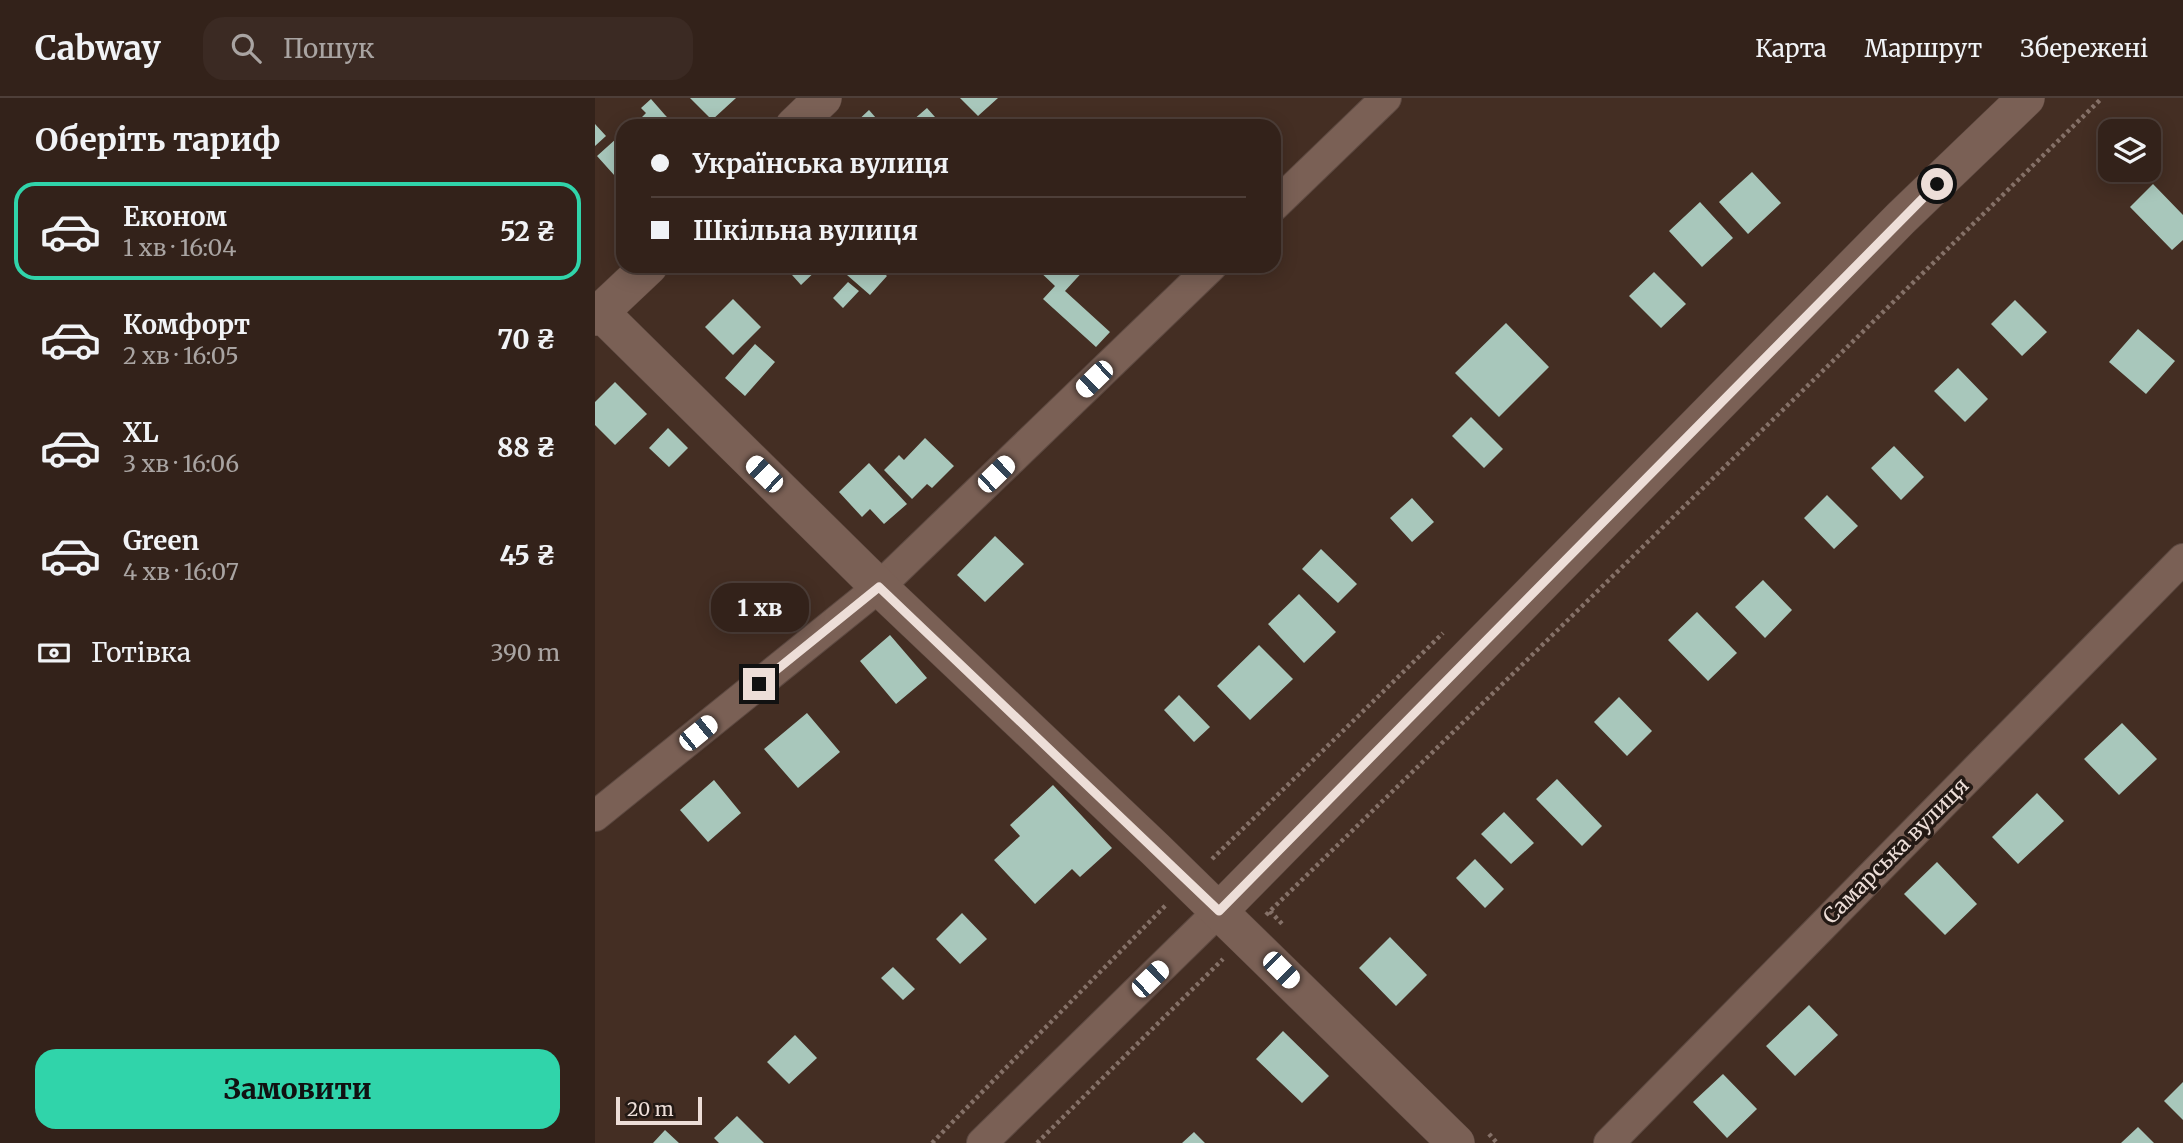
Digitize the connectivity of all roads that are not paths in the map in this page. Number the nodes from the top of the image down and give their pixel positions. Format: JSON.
{"nodes":[{"id":1,"x":823,"y":98,"type":"edge"},
{"id":2,"x":1386,"y":98,"type":"edge"},
{"id":3,"x":2026,"y":98,"type":"edge"},
{"id":4,"x":801,"y":119,"type":"edge"},
{"id":5,"x":1281,"y":199,"type":"edge"},
{"id":6,"x":642,"y":273,"type":"edge"},
{"id":7,"x":1205,"y":273,"type":"edge"},
{"id":8,"x":598,"y":315,"type":"edge"},
{"id":9,"x":2183,"y":559,"type":"edge"},
{"id":10,"x":879,"y":587,"type":"junction"},
{"id":11,"x":595,"y":816,"type":"edge"},
{"id":12,"x":1219,"y":911,"type":"junction"},
{"id":13,"x":982,"y":1143,"type":"edge"},
{"id":14,"x":1456,"y":1143,"type":"edge"},
{"id":15,"x":1609,"y":1143,"type":"edge"}],
"edges":[{"from":1,"to":4,"type":"street"},
{"from":2,"to":5,"type":"street"},
{"from":3,"to":12,"type":"street"},
{"from":6,"to":8,"type":"street"},
{"from":7,"to":10,"type":"street"},
{"from":8,"to":10,"type":"street"},
{"from":9,"to":15,"type":"street","name":"Самарська вулиця"},
{"from":10,"to":11,"type":"street"},
{"from":10,"to":12,"type":"street"},
{"from":12,"to":13,"type":"street"},
{"from":12,"to":14,"type":"street"}]}
